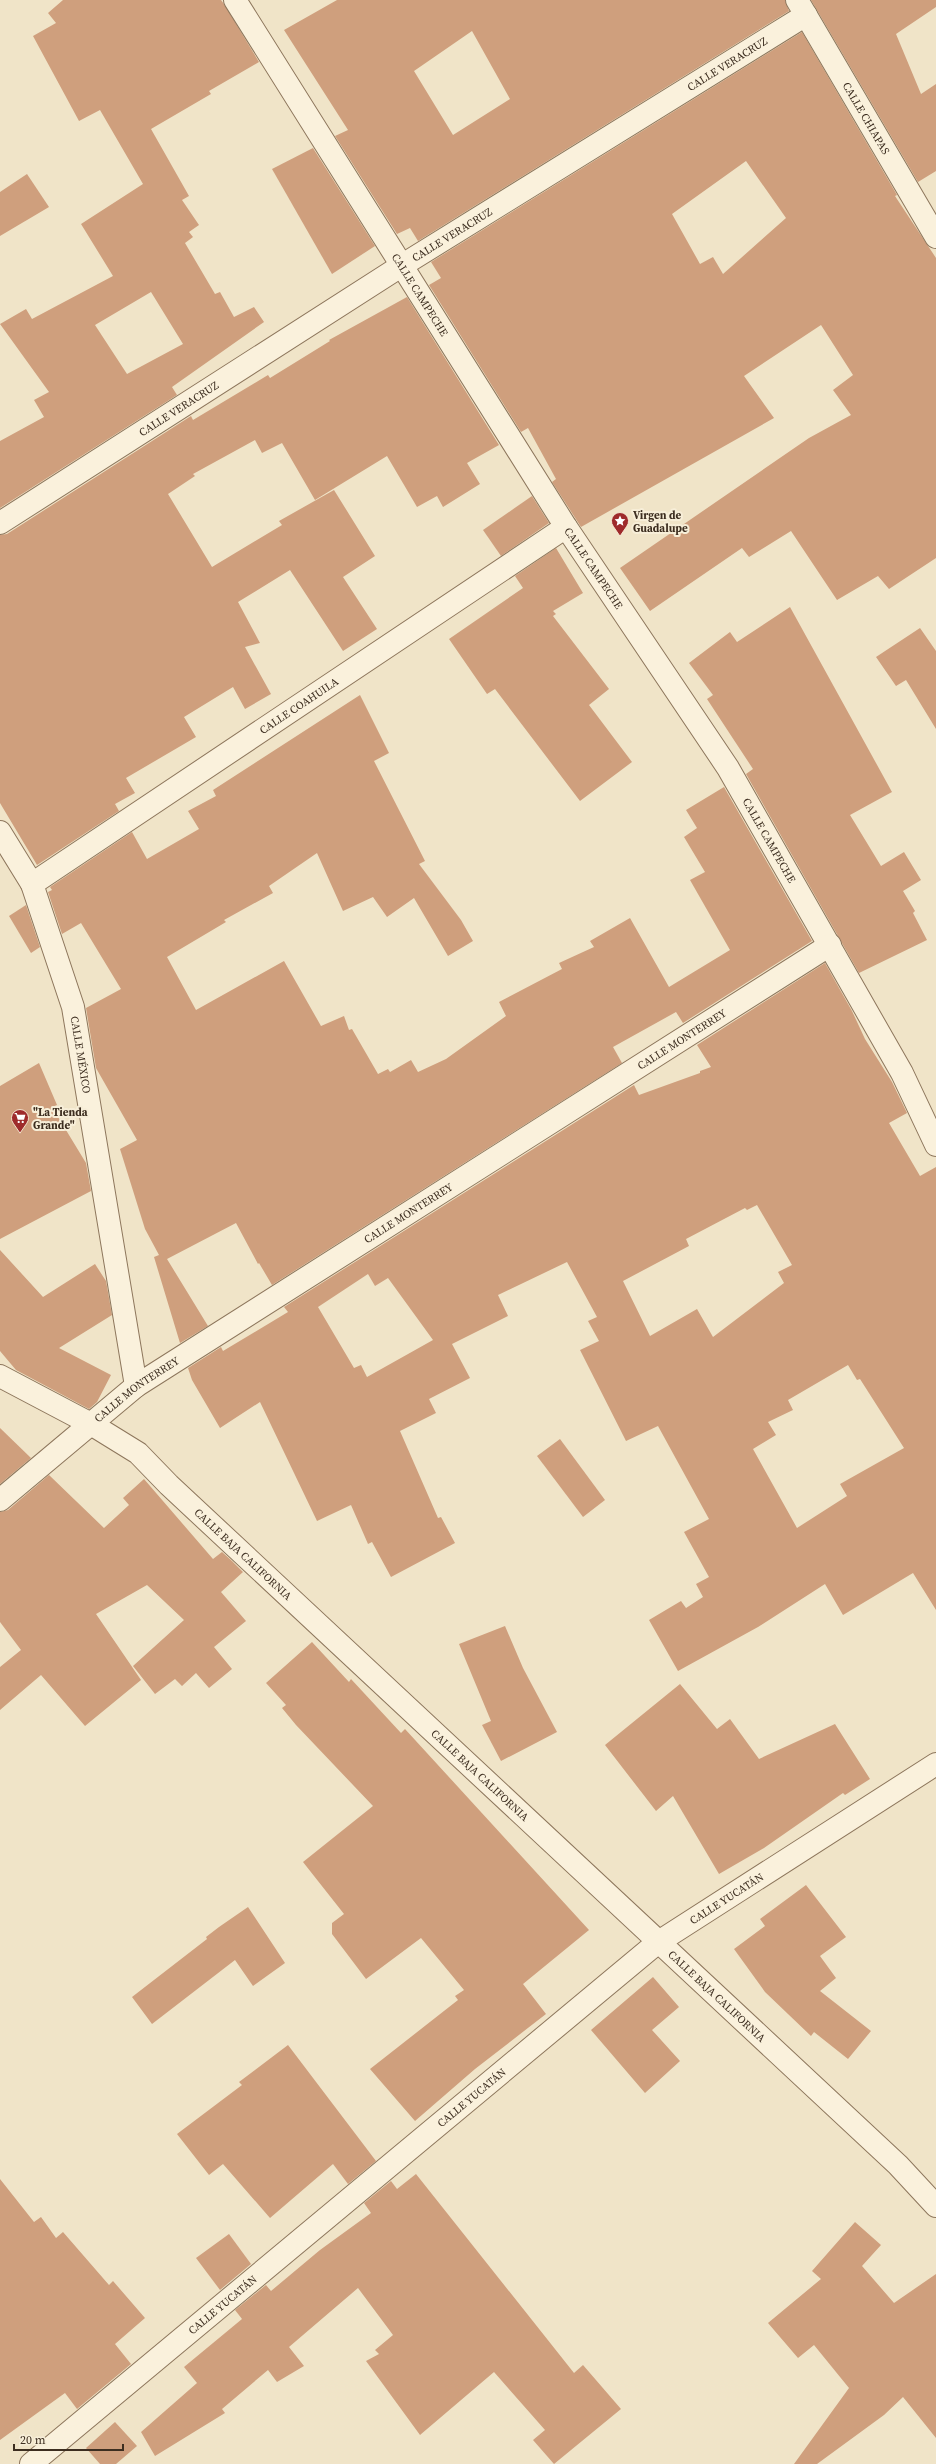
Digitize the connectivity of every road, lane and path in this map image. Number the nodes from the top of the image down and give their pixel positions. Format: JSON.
{"nodes":[{"id":1,"x":235,"y":0,"type":"edge"},
{"id":2,"x":802,"y":7,"type":"edge"},
{"id":3,"x":936,"y":237,"type":"edge"},
{"id":4,"x":401,"y":266,"type":"junction"},
{"id":5,"x":0,"y":523,"type":"edge"},
{"id":6,"x":566,"y":527,"type":"junction"},
{"id":7,"x":0,"y":832,"type":"edge"},
{"id":8,"x":32,"y":884,"type":"junction"},
{"id":9,"x":830,"y":945,"type":"junction"},
{"id":10,"x":936,"y":1145,"type":"edge"},
{"id":11,"x":0,"y":1376,"type":"edge"},
{"id":12,"x":136,"y":1386,"type":"junction"},
{"id":13,"x":91,"y":1424,"type":"junction"},
{"id":14,"x":0,"y":1500,"type":"edge"},
{"id":15,"x":936,"y":1764,"type":"edge"},
{"id":16,"x":658,"y":1942,"type":"junction"},
{"id":17,"x":936,"y":2206,"type":"edge"},
{"id":18,"x":31,"y":2464,"type":"edge"}],
"edges":[{"from":1,"to":4,"type":"street","name":"CALLE CAMPECHE"},
{"from":2,"to":3,"type":"street","name":"CALLE CHIAPAS"},
{"from":2,"to":4,"type":"street","name":"CALLE VERACRUZ"},
{"from":4,"to":5,"type":"street","name":"CALLE VERACRUZ"},
{"from":4,"to":6,"type":"street","name":"CALLE CAMPECHE"},
{"from":6,"to":8,"type":"street","name":"CALLE COAHUILA"},
{"from":6,"to":9,"type":"street","name":"CALLE CAMPECHE"},
{"from":7,"to":8,"type":"street","name":"CALLE MÉXICO"},
{"from":8,"to":12,"type":"street","name":"CALLE MÉXICO"},
{"from":9,"to":10,"type":"street","name":"CALLE CAMPECHE"},
{"from":9,"to":12,"type":"street","name":"CALLE MONTERREY"},
{"from":11,"to":13,"type":"street","name":"CALLE BAJA CALIFORNIA"},
{"from":12,"to":13,"type":"street","name":"CALLE MONTERREY"},
{"from":13,"to":14,"type":"street","name":"CALLE MONTERREY"},
{"from":13,"to":16,"type":"street","name":"CALLE BAJA CALIFORNIA"},
{"from":15,"to":16,"type":"street","name":"CALLE YUCATÁN"},
{"from":16,"to":17,"type":"street","name":"CALLE BAJA CALIFORNIA"},
{"from":16,"to":18,"type":"street","name":"CALLE YUCATÁN"}]}
